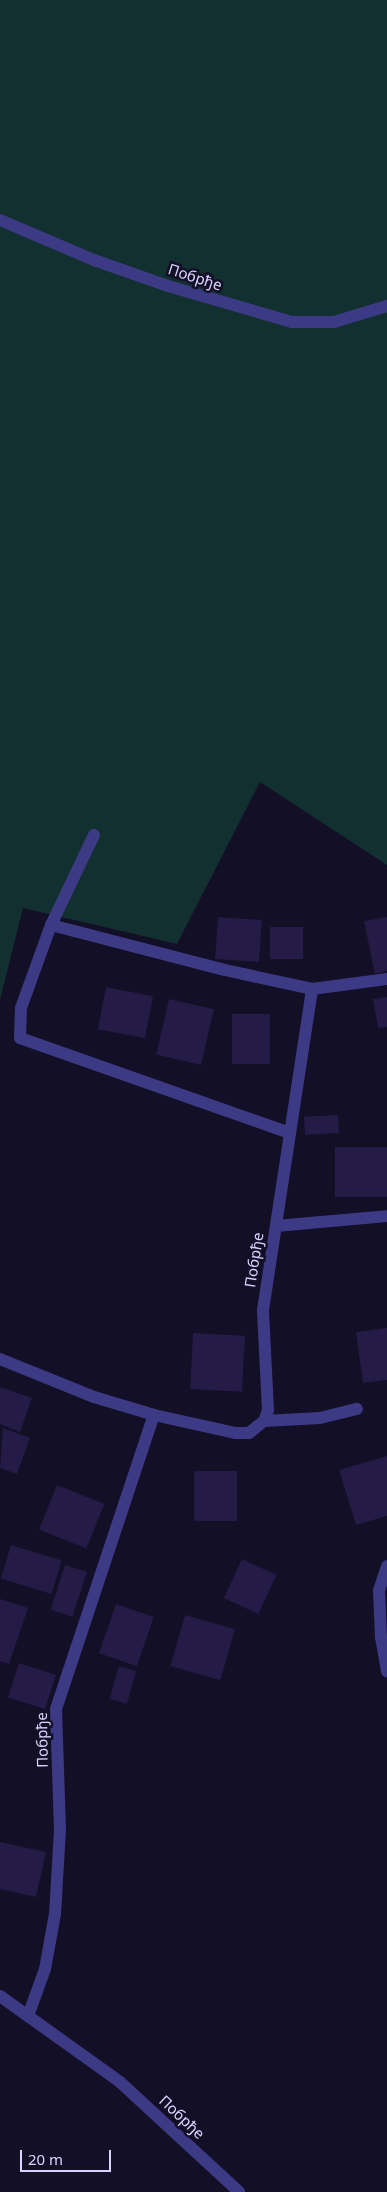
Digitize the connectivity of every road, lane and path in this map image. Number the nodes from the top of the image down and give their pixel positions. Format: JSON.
{"nodes":[{"id":1,"x":0,"y":220,"type":"edge"},
{"id":2,"x":387,"y":306,"type":"edge"},
{"id":3,"x":94,"y":834,"type":"dead end"},
{"id":4,"x":51,"y":925,"type":"junction"},
{"id":5,"x":387,"y":979,"type":"edge"},
{"id":6,"x":312,"y":989,"type":"junction"},
{"id":7,"x":290,"y":1133,"type":"junction"},
{"id":8,"x":387,"y":1216,"type":"edge"},
{"id":9,"x":276,"y":1226,"type":"junction"},
{"id":10,"x":0,"y":1359,"type":"edge"},
{"id":11,"x":357,"y":1409,"type":"dead end"},
{"id":12,"x":154,"y":1415,"type":"junction"},
{"id":13,"x":264,"y":1421,"type":"junction"},
{"id":14,"x":387,"y":1566,"type":"edge"},
{"id":15,"x":387,"y":1671,"type":"edge"},
{"id":16,"x":0,"y":1996,"type":"edge"},
{"id":17,"x":28,"y":2016,"type":"junction"},
{"id":18,"x":239,"y":2192,"type":"edge"}],
"edges":[{"from":1,"to":2,"type":"street","name":"Побрђе"},
{"from":3,"to":4,"type":"street"},
{"from":4,"to":6,"type":"street"},
{"from":4,"to":7,"type":"street"},
{"from":5,"to":6,"type":"street"},
{"from":6,"to":7,"type":"street","name":"Побрђе"},
{"from":7,"to":9,"type":"street","name":"Побрђе"},
{"from":8,"to":9,"type":"street"},
{"from":9,"to":13,"type":"street","name":"Побрђе"},
{"from":10,"to":12,"type":"street"},
{"from":11,"to":13,"type":"street"},
{"from":12,"to":13,"type":"street"},
{"from":12,"to":17,"type":"street","name":"Побрђе"},
{"from":14,"to":15,"type":"street"},
{"from":16,"to":17,"type":"street","name":"Побрђе"},
{"from":17,"to":18,"type":"street","name":"Побрђе"}]}
